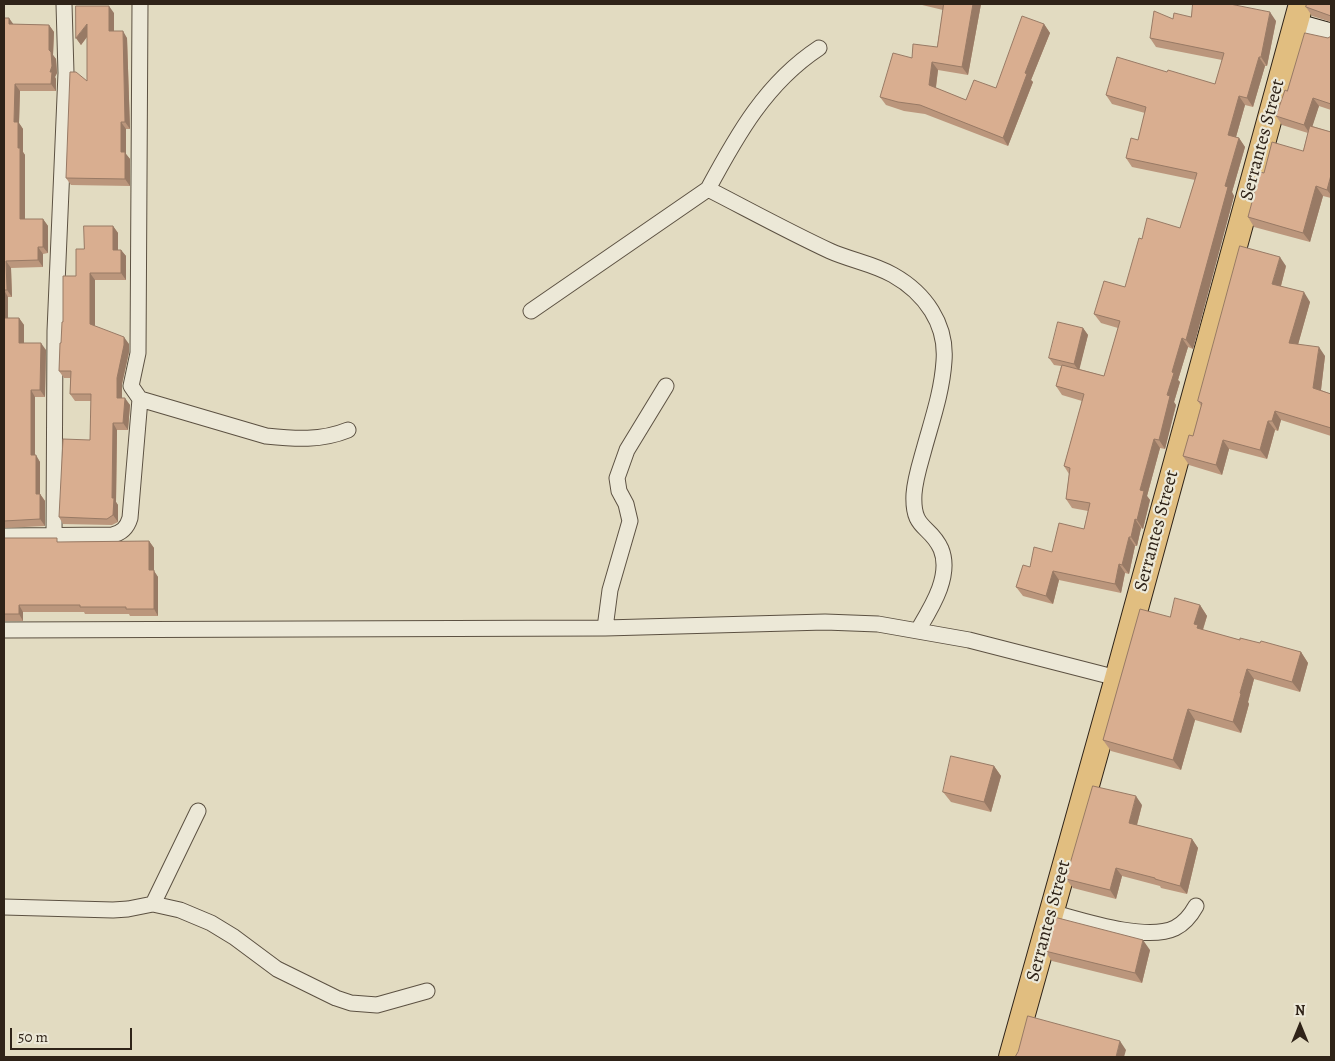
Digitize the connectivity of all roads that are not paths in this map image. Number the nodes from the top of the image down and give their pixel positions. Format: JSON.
{"nodes":[{"id":1,"x":64,"y":4,"type":"edge"},
{"id":2,"x":140,"y":4,"type":"edge"},
{"id":3,"x":1298,"y":14,"type":"edge"},
{"id":4,"x":1331,"y":34,"type":"edge"},
{"id":5,"x":819,"y":48,"type":"dead end"},
{"id":6,"x":708,"y":189,"type":"junction"},
{"id":7,"x":531,"y":311,"type":"dead end"},
{"id":8,"x":666,"y":386,"type":"dead end"},
{"id":9,"x":140,"y":399,"type":"junction"},
{"id":10,"x":348,"y":430,"type":"dead end"},
{"id":11,"x":4,"y":536,"type":"edge"},
{"id":12,"x":54,"y":536,"type":"junction"},
{"id":13,"x":605,"y":628,"type":"junction"},
{"id":14,"x":4,"y":630,"type":"edge"},
{"id":15,"x":918,"y":630,"type":"junction"},
{"id":16,"x":1117,"y":678,"type":"junction"},
{"id":17,"x":198,"y":811,"type":"dead end"},
{"id":18,"x":153,"y":904,"type":"junction"},
{"id":19,"x":1196,"y":906,"type":"dead end"},
{"id":20,"x":4,"y":907,"type":"edge"},
{"id":21,"x":1051,"y":912,"type":"junction"},
{"id":22,"x":427,"y":991,"type":"dead end"},
{"id":23,"x":1011,"y":1057,"type":"edge"}],
"edges":[{"from":1,"to":12,"type":"street"},
{"from":2,"to":9,"type":"street"},
{"from":3,"to":4,"type":"street"},
{"from":3,"to":16,"type":"main road","name":"Serrantes Street"},
{"from":5,"to":6,"type":"street"},
{"from":6,"to":7,"type":"street"},
{"from":6,"to":15,"type":"street"},
{"from":8,"to":13,"type":"street"},
{"from":9,"to":10,"type":"street"},
{"from":9,"to":12,"type":"street"},
{"from":11,"to":12,"type":"street"},
{"from":13,"to":14,"type":"street"},
{"from":13,"to":15,"type":"street"},
{"from":15,"to":16,"type":"street"},
{"from":16,"to":21,"type":"main road","name":"Serrantes Street"},
{"from":17,"to":18,"type":"street"},
{"from":18,"to":20,"type":"street"},
{"from":18,"to":22,"type":"street"},
{"from":19,"to":21,"type":"street"},
{"from":21,"to":23,"type":"main road","name":"Serrantes Street"}]}
